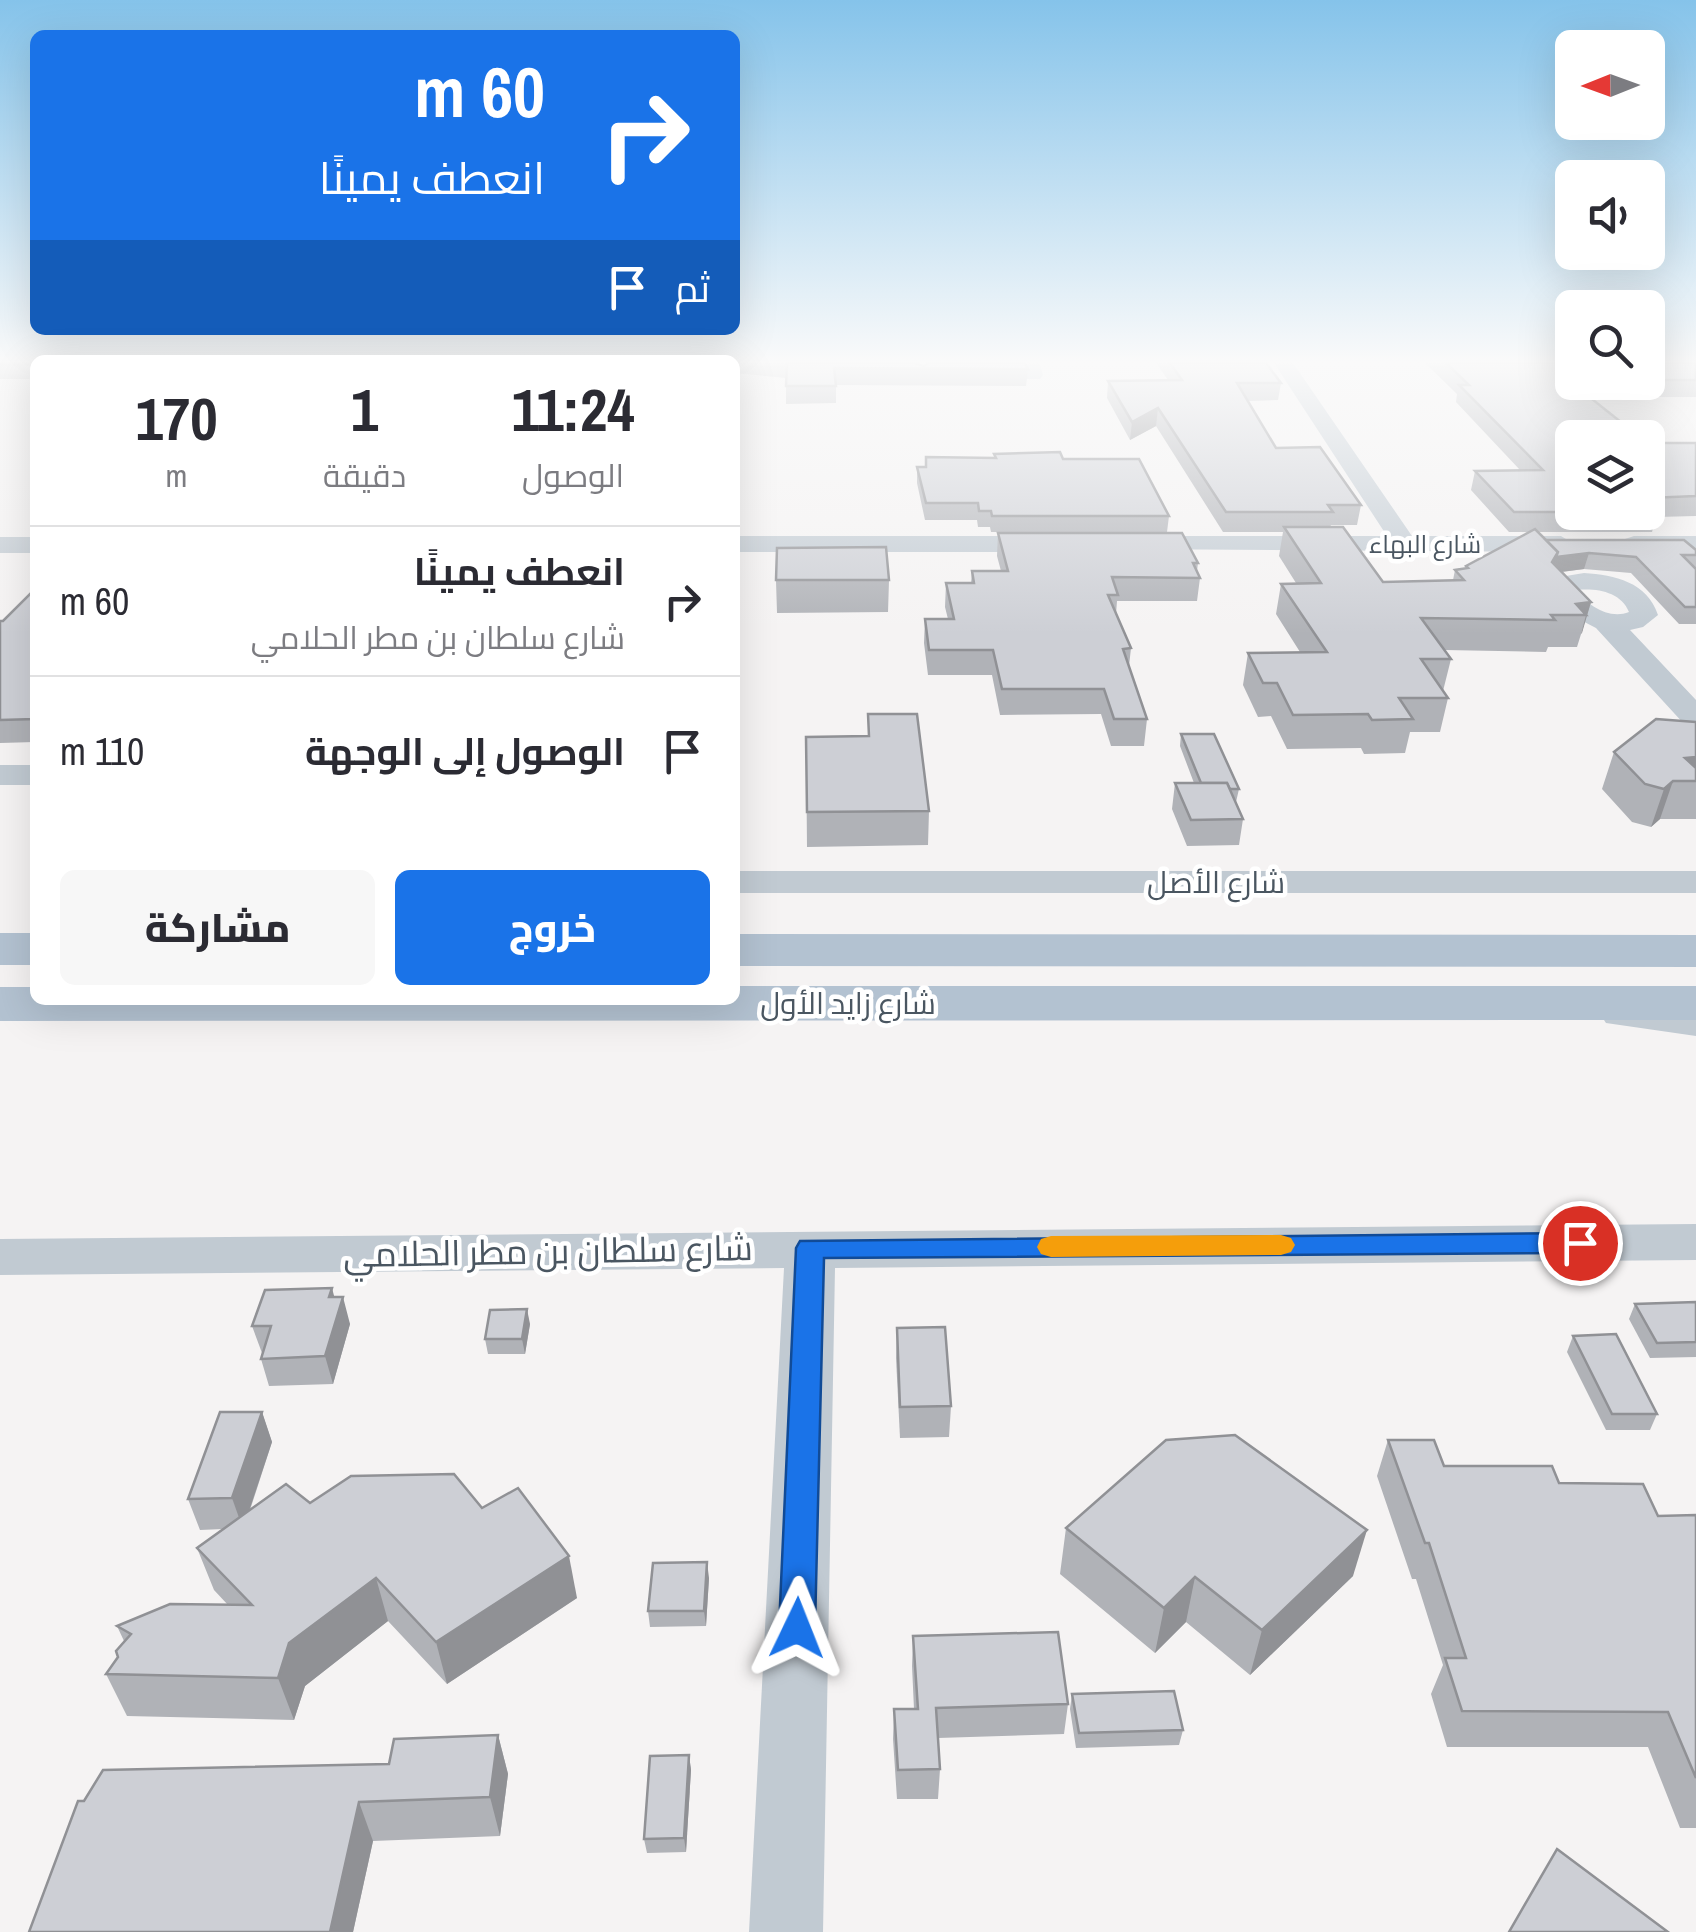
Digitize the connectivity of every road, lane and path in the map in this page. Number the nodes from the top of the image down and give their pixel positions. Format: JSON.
{"nodes":[{"id":1,"x":1343,"y":453,"type":"edge"},
{"id":2,"x":740,"y":544,"type":"edge"},
{"id":3,"x":1070,"y":544,"type":"edge"},
{"id":4,"x":1110,"y":544,"type":"edge"},
{"id":5,"x":1405,"y":544,"type":"junction"},
{"id":6,"x":1696,"y":544,"type":"edge"},
{"id":7,"x":0,"y":546,"type":"edge"},
{"id":8,"x":30,"y":546,"type":"edge"},
{"id":9,"x":1595,"y":559,"type":"junction"},
{"id":10,"x":1605,"y":622,"type":"junction"},
{"id":11,"x":1696,"y":718,"type":"edge"},
{"id":12,"x":0,"y":775,"type":"edge"},
{"id":13,"x":30,"y":775,"type":"edge"},
{"id":14,"x":740,"y":882,"type":"edge"},
{"id":15,"x":1696,"y":882,"type":"edge"},
{"id":16,"x":0,"y":949,"type":"edge"},
{"id":17,"x":30,"y":949,"type":"edge"},
{"id":18,"x":740,"y":950,"type":"edge"},
{"id":19,"x":1696,"y":950,"type":"edge"},
{"id":20,"x":1523,"y":1002,"type":"junction"},
{"id":21,"x":740,"y":1003,"type":"edge"},
{"id":22,"x":1696,"y":1003,"type":"edge"},
{"id":23,"x":0,"y":1004,"type":"edge"},
{"id":24,"x":30,"y":1004,"type":"edge"},
{"id":25,"x":1696,"y":1022,"type":"edge"},
{"id":26,"x":1696,"y":1242,"type":"edge"},
{"id":27,"x":810,"y":1248,"type":"junction"},
{"id":28,"x":0,"y":1257,"type":"edge"},
{"id":29,"x":786,"y":1932,"type":"edge"}],
"edges":[{"from":1,"to":5,"type":"street"},
{"from":2,"to":3,"type":"street"},
{"from":4,"to":5,"type":"street","name":"شارع البهاء"},
{"from":5,"to":9,"type":"street","name":"شارع البهاء"},
{"from":6,"to":9,"type":"street","name":"شارع البهاء"},
{"from":7,"to":8,"type":"street"},
{"from":9,"to":10,"type":"street"},
{"from":9,"to":10,"type":"street"},
{"from":10,"to":11,"type":"street"},
{"from":12,"to":13,"type":"street"},
{"from":14,"to":15,"type":"street","name":"شارع الأصل"},
{"from":16,"to":17,"type":"main road"},
{"from":18,"to":19,"type":"main road","name":"شارع زايد الأول"},
{"from":20,"to":21,"type":"main road","name":"شارع زايد الأول"},
{"from":20,"to":22,"type":"main road","name":"شارع زايد الأول"},
{"from":20,"to":25,"type":"street"},
{"from":23,"to":24,"type":"main road","name":"شارع زايد الأول"},
{"from":26,"to":27,"type":"street","name":"شارع سلطان بن مطر الحلامي"},
{"from":27,"to":28,"type":"street","name":"شارع سلطان بن مطر الحلامي"},
{"from":27,"to":29,"type":"street"}]}
